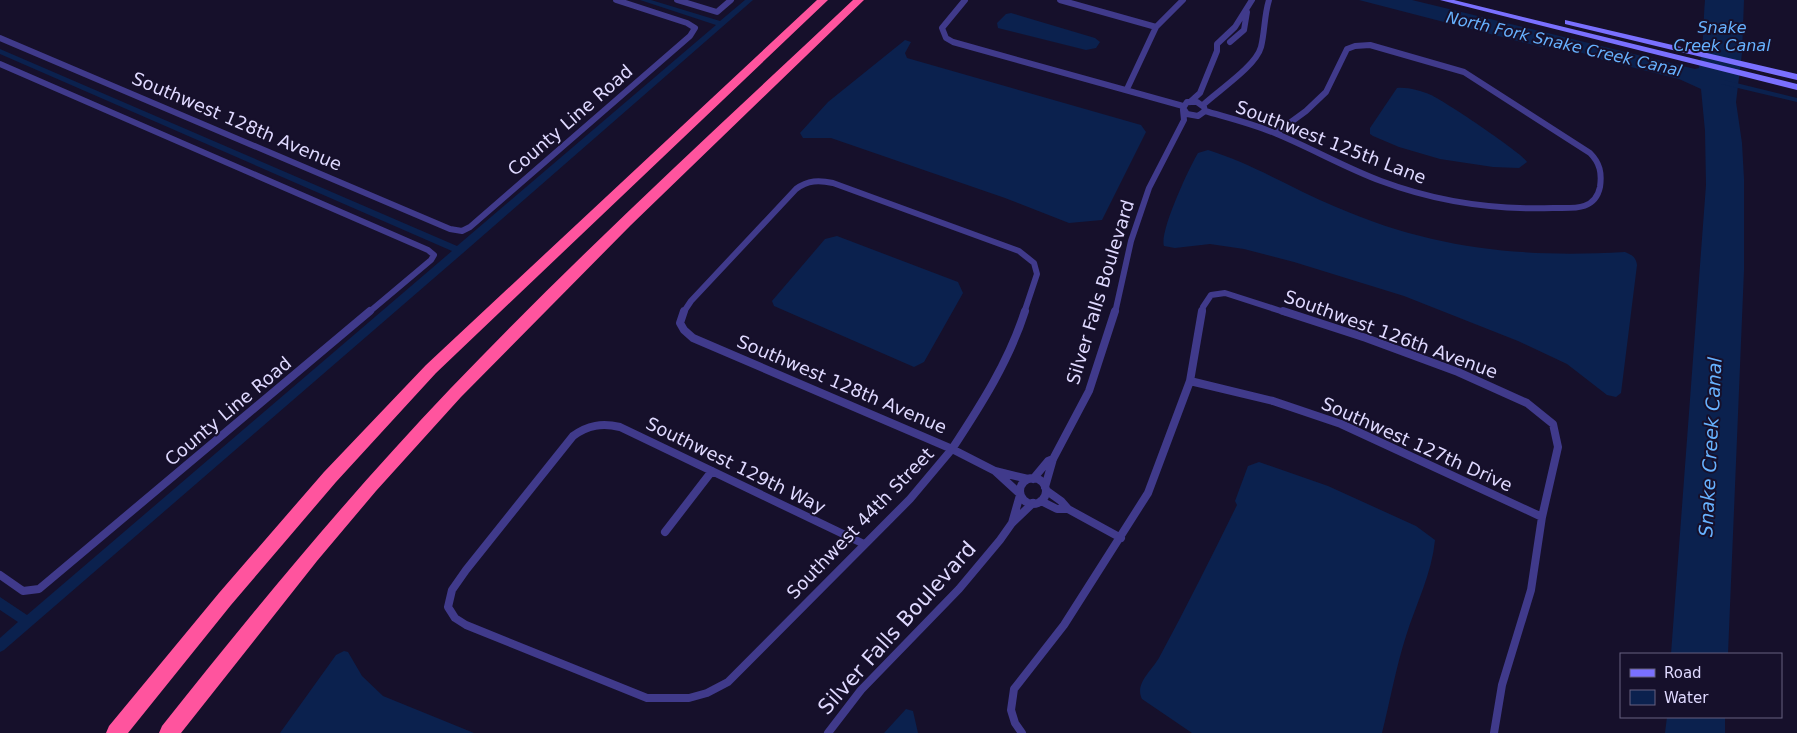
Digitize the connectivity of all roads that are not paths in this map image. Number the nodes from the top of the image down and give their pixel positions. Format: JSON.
{"nodes":[{"id":1,"x":616,"y":0,"type":"edge"},
{"id":2,"x":677,"y":0,"type":"edge"},
{"id":3,"x":732,"y":0,"type":"edge"},
{"id":4,"x":823,"y":0,"type":"edge"},
{"id":5,"x":859,"y":0,"type":"edge"},
{"id":6,"x":965,"y":0,"type":"edge"},
{"id":7,"x":1060,"y":0,"type":"edge"},
{"id":8,"x":1183,"y":0,"type":"edge"},
{"id":9,"x":1252,"y":0,"type":"edge"},
{"id":10,"x":1269,"y":0,"type":"edge"},
{"id":11,"x":1444,"y":0,"type":"edge"},
{"id":12,"x":1474,"y":0,"type":"edge"},
{"id":13,"x":1248,"y":8,"type":"junction"},
{"id":14,"x":1156,"y":27,"type":"junction"},
{"id":15,"x":0,"y":38,"type":"edge"},
{"id":16,"x":1217,"y":51,"type":"junction"},
{"id":17,"x":1693,"y":56,"type":"junction"},
{"id":18,"x":0,"y":64,"type":"edge"},
{"id":19,"x":1745,"y":69,"type":"junction"},
{"id":20,"x":1797,"y":77,"type":"edge"},
{"id":21,"x":1797,"y":87,"type":"edge"},
{"id":22,"x":1127,"y":89,"type":"junction"},
{"id":23,"x":1190,"y":102,"type":"junction"},
{"id":24,"x":1183,"y":108,"type":"junction"},
{"id":25,"x":1203,"y":110,"type":"junction"},
{"id":26,"x":1178,"y":132,"type":"junction"},
{"id":27,"x":1276,"y":133,"type":"junction"},
{"id":28,"x":462,"y":231,"type":"joint"},
{"id":29,"x":680,"y":323,"type":"joint"},
{"id":30,"x":1190,"y":381,"type":"junction"},
{"id":31,"x":952,"y":449,"type":"junction"},
{"id":32,"x":1053,"y":460,"type":"junction"},
{"id":33,"x":712,"y":471,"type":"junction"},
{"id":34,"x":995,"y":471,"type":"junction"},
{"id":35,"x":1030,"y":479,"type":"junction"},
{"id":36,"x":1046,"y":489,"type":"junction"},
{"id":37,"x":1020,"y":494,"type":"junction"},
{"id":38,"x":1037,"y":502,"type":"junction"},
{"id":39,"x":1068,"y":510,"type":"junction"},
{"id":40,"x":1542,"y":517,"type":"junction"},
{"id":41,"x":1012,"y":523,"type":"junction"},
{"id":42,"x":665,"y":532,"type":"dead end"},
{"id":43,"x":1121,"y":538,"type":"junction"},
{"id":44,"x":864,"y":544,"type":"junction"},
{"id":45,"x":0,"y":575,"type":"edge"},
{"id":46,"x":448,"y":607,"type":"joint"},
{"id":47,"x":116,"y":733,"type":"edge"},
{"id":48,"x":168,"y":733,"type":"edge"},
{"id":49,"x":828,"y":733,"type":"edge"},
{"id":50,"x":1022,"y":733,"type":"edge"},
{"id":51,"x":1494,"y":733,"type":"edge"}],
"edges":[{"from":1,"to":28,"type":"street","name":"County Line Road"},
{"from":2,"to":3,"type":"street"},
{"from":4,"to":47,"type":"highway"},
{"from":5,"to":48,"type":"highway"},
{"from":6,"to":22,"type":"street"},
{"from":7,"to":14,"type":"street"},
{"from":8,"to":14,"type":"street"},
{"from":9,"to":13,"type":"street"},
{"from":10,"to":25,"type":"street","name":"Silver Falls Boulevard"},
{"from":11,"to":17,"type":"main road"},
{"from":12,"to":17,"type":"main road"},
{"from":13,"to":16,"type":"street"},
{"from":13,"to":16,"type":"street"},
{"from":14,"to":22,"type":"street"},
{"from":15,"to":28,"type":"street","name":"Southwest 128th Avenue"},
{"from":16,"to":23,"type":"street"},
{"from":17,"to":19,"type":"main road"},
{"from":18,"to":45,"type":"street","name":"County Line Road"},
{"from":19,"to":20,"type":"main road"},
{"from":19,"to":21,"type":"main road"},
{"from":22,"to":24,"type":"street"},
{"from":23,"to":24,"type":"street"},
{"from":23,"to":25,"type":"street"},
{"from":24,"to":25,"type":"street"},
{"from":24,"to":26,"type":"street","name":"Silver Falls Boulevard"},
{"from":25,"to":26,"type":"street","name":"Silver Falls Boulevard"},
{"from":25,"to":27,"type":"street","name":"Southwest 125th Lane"},
{"from":26,"to":32,"type":"street","name":"Silver Falls Boulevard"},
{"from":27,"to":27,"type":"street","name":"Southwest 125th Lane"},
{"from":29,"to":31,"type":"street","name":"Southwest 128th Avenue"},
{"from":29,"to":31,"type":"street","name":"Southwest 44th Street"},
{"from":30,"to":40,"type":"street","name":"Southwest 127th Drive"},
{"from":30,"to":40,"type":"street","name":"Southwest 126th Avenue"},
{"from":30,"to":43,"type":"street"},
{"from":31,"to":34,"type":"street","name":"Southwest 128th Avenue"},
{"from":31,"to":44,"type":"street","name":"Southwest 44th Street"},
{"from":32,"to":35,"type":"street","name":"Silver Falls Boulevard"},
{"from":32,"to":36,"type":"street","name":"Silver Falls Boulevard"},
{"from":33,"to":42,"type":"street"},
{"from":33,"to":44,"type":"street","name":"Southwest 129th Way"},
{"from":33,"to":46,"type":"street","name":"Southwest 129th Way"},
{"from":34,"to":35,"type":"street","name":"Southwest 128th Avenue"},
{"from":34,"to":37,"type":"street","name":"Southwest 128th Avenue"},
{"from":35,"to":36,"type":"street"},
{"from":35,"to":37,"type":"street"},
{"from":36,"to":38,"type":"street"},
{"from":36,"to":39,"type":"street"},
{"from":37,"to":38,"type":"street"},
{"from":37,"to":41,"type":"street","name":"Silver Falls Boulevard"},
{"from":38,"to":39,"type":"street"},
{"from":38,"to":41,"type":"street","name":"Silver Falls Boulevard"},
{"from":39,"to":43,"type":"street"},
{"from":40,"to":51,"type":"street"},
{"from":41,"to":49,"type":"street","name":"Silver Falls Boulevard"},
{"from":43,"to":50,"type":"street"},
{"from":44,"to":46,"type":"street","name":"Southwest 44th Street"}]}
